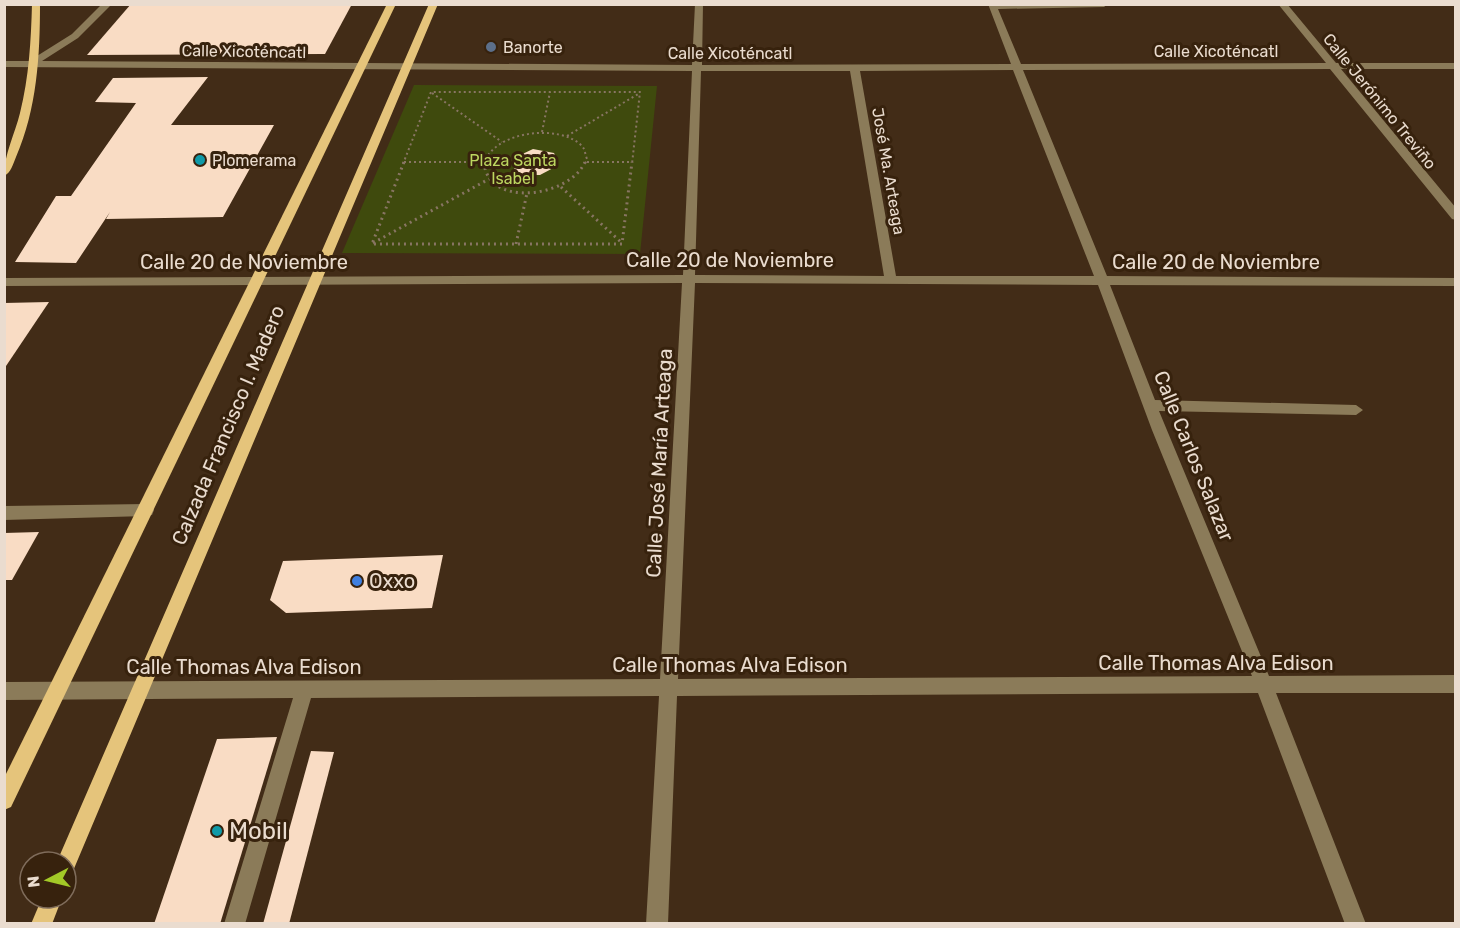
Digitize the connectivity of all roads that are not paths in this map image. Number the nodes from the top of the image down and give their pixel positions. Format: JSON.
{"nodes":[{"id":1,"x":36,"y":4,"type":"edge"},
{"id":2,"x":108,"y":4,"type":"edge"},
{"id":3,"x":392,"y":4,"type":"edge"},
{"id":4,"x":434,"y":4,"type":"edge"},
{"id":5,"x":699,"y":4,"type":"edge"},
{"id":6,"x":1104,"y":4,"type":"edge"},
{"id":7,"x":1282,"y":4,"type":"edge"},
{"id":8,"x":993,"y":5,"type":"edge"},
{"id":9,"x":4,"y":64,"type":"edge"},
{"id":10,"x":33,"y":64,"type":"junction"},
{"id":11,"x":1333,"y":66,"type":"junction"},
{"id":12,"x":1455,"y":66,"type":"edge"},
{"id":13,"x":362,"y":67,"type":"junction"},
{"id":14,"x":408,"y":67,"type":"junction"},
{"id":15,"x":854,"y":67,"type":"junction"},
{"id":16,"x":1018,"y":67,"type":"junction"},
{"id":17,"x":697,"y":69,"type":"junction"},
{"id":18,"x":4,"y":173,"type":"edge"},
{"id":19,"x":1455,"y":216,"type":"edge"},
{"id":20,"x":689,"y":279,"type":"junction"},
{"id":21,"x":891,"y":280,"type":"junction"},
{"id":22,"x":4,"y":282,"type":"edge"},
{"id":23,"x":257,"y":282,"type":"junction"},
{"id":24,"x":316,"y":282,"type":"junction"},
{"id":25,"x":1103,"y":282,"type":"junction"},
{"id":26,"x":1455,"y":282,"type":"edge"},
{"id":27,"x":1150,"y":405,"type":"junction"},
{"id":28,"x":1356,"y":410,"type":"dead end"},
{"id":29,"x":146,"y":510,"type":"junction"},
{"id":30,"x":4,"y":513,"type":"edge"},
{"id":31,"x":1455,"y":684,"type":"edge"},
{"id":32,"x":1264,"y":685,"type":"junction"},
{"id":33,"x":668,"y":688,"type":"junction"},
{"id":34,"x":140,"y":690,"type":"junction"},
{"id":35,"x":305,"y":690,"type":"junction"},
{"id":36,"x":4,"y":691,"type":"edge"},
{"id":37,"x":58,"y":691,"type":"junction"},
{"id":38,"x":4,"y":800,"type":"edge"},
{"id":39,"x":72,"y":850,"type":"edge"},
{"id":40,"x":47,"y":910,"type":"edge"},
{"id":41,"x":41,"y":924,"type":"edge"},
{"id":42,"x":234,"y":924,"type":"edge"},
{"id":43,"x":657,"y":924,"type":"edge"},
{"id":44,"x":1356,"y":924,"type":"edge"}],
"edges":[{"from":1,"to":10,"type":"main road"},
{"from":2,"to":10,"type":"street"},
{"from":3,"to":13,"type":"main road","name":"Calzada Francisco I. Madero"},
{"from":4,"to":14,"type":"main road","name":"Calzada Francisco I. Madero"},
{"from":5,"to":17,"type":"street","name":"Calle José María Arteaga"},
{"from":6,"to":8,"type":"street"},
{"from":7,"to":11,"type":"street","name":"Calle Jerónimo Treviño"},
{"from":8,"to":16,"type":"street","name":"Calle Carlos Salazar"},
{"from":9,"to":10,"type":"street","name":"Calle Xicoténcatl"},
{"from":10,"to":13,"type":"street","name":"Calle Xicoténcatl"},
{"from":10,"to":18,"type":"main road"},
{"from":11,"to":12,"type":"street","name":"Calle Xicoténcatl"},
{"from":11,"to":16,"type":"street","name":"Calle Xicoténcatl"},
{"from":11,"to":19,"type":"street","name":"Calle Jerónimo Treviño"},
{"from":13,"to":14,"type":"street","name":"Calle Xicoténcatl"},
{"from":13,"to":23,"type":"main road","name":"Calzada Francisco I. Madero"},
{"from":14,"to":17,"type":"street","name":"Calle Xicoténcatl"},
{"from":14,"to":24,"type":"main road","name":"Calzada Francisco I. Madero"},
{"from":15,"to":16,"type":"street","name":"Calle Xicoténcatl"},
{"from":15,"to":17,"type":"street","name":"Calle Xicoténcatl"},
{"from":15,"to":21,"type":"street","name":"José Ma. Arteaga"},
{"from":16,"to":25,"type":"street","name":"Calle Carlos Salazar"},
{"from":17,"to":20,"type":"street","name":"Calle José María Arteaga"},
{"from":20,"to":21,"type":"street","name":"Calle 20 de Noviembre"},
{"from":20,"to":24,"type":"street","name":"Calle 20 de Noviembre"},
{"from":20,"to":33,"type":"street","name":"Calle José María Arteaga"},
{"from":21,"to":25,"type":"street","name":"Calle 20 de Noviembre"},
{"from":22,"to":23,"type":"street","name":"Calle 20 de Noviembre"},
{"from":23,"to":24,"type":"street","name":"Calle 20 de Noviembre"},
{"from":23,"to":29,"type":"main road","name":"Calzada Francisco I. Madero"},
{"from":24,"to":34,"type":"main road","name":"Calzada Francisco I. Madero"},
{"from":25,"to":26,"type":"street","name":"Calle 20 de Noviembre"},
{"from":25,"to":27,"type":"street","name":"Calle Carlos Salazar"},
{"from":27,"to":28,"type":"street"},
{"from":27,"to":32,"type":"street","name":"Calle Carlos Salazar"},
{"from":29,"to":30,"type":"street"},
{"from":29,"to":37,"type":"main road","name":"Calzada Francisco I. Madero"},
{"from":31,"to":32,"type":"street","name":"Calle Thomas Alva Edison"},
{"from":32,"to":33,"type":"street","name":"Calle Thomas Alva Edison"},
{"from":32,"to":44,"type":"street","name":"Calle Carlos Salazar"},
{"from":33,"to":35,"type":"street","name":"Calle Thomas Alva Edison"},
{"from":33,"to":43,"type":"street","name":"Calle José María Arteaga"},
{"from":34,"to":35,"type":"street","name":"Calle Thomas Alva Edison"},
{"from":34,"to":37,"type":"street","name":"Calle Thomas Alva Edison"},
{"from":34,"to":39,"type":"main road","name":"Calzada Francisco I. Madero"},
{"from":35,"to":42,"type":"street"},
{"from":36,"to":37,"type":"street","name":"Calle Thomas Alva Edison"},
{"from":37,"to":38,"type":"main road","name":"Calzada Francisco I. Madero"},
{"from":40,"to":41,"type":"main road"}]}
